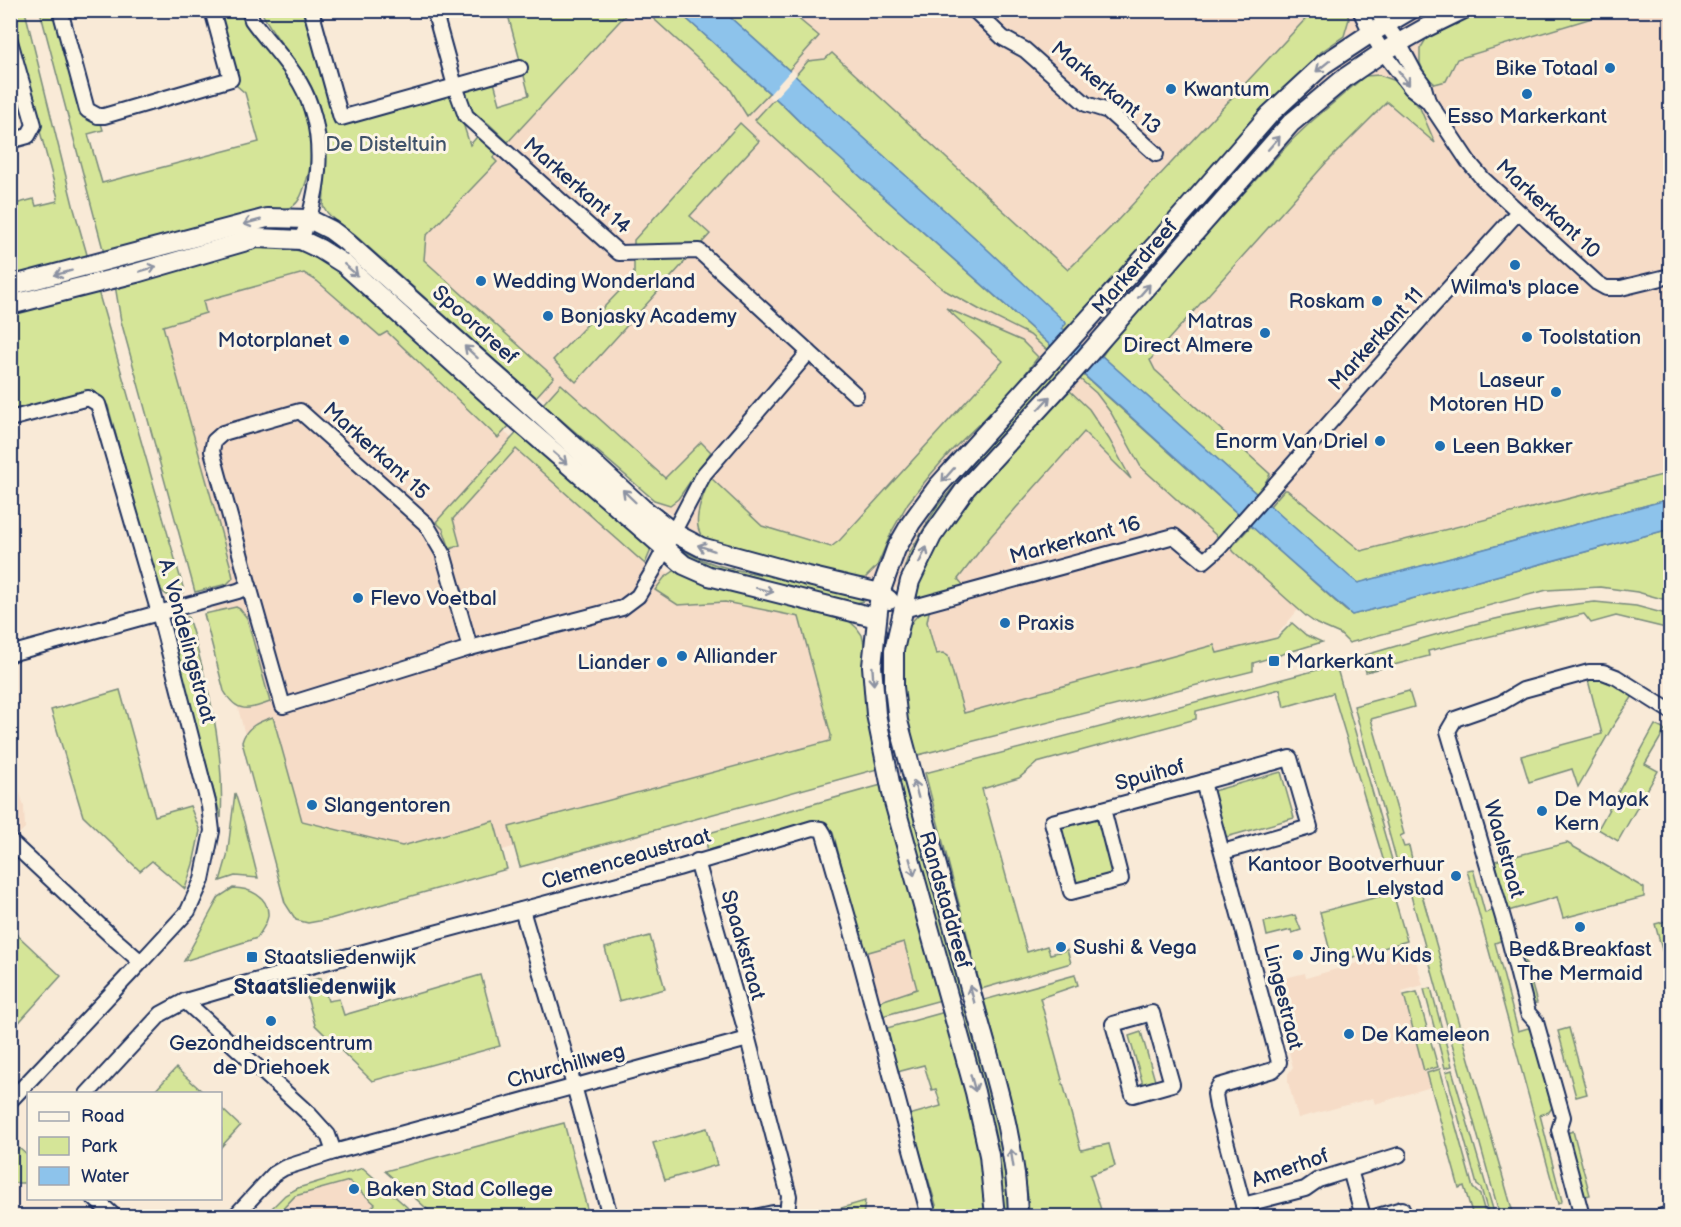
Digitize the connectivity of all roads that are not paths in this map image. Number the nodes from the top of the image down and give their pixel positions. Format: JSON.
{"nodes":[{"id":1,"x":60,"y":10,"type":"edge"},
{"id":2,"x":212,"y":10,"type":"edge"},
{"id":3,"x":249,"y":10,"type":"edge"},
{"id":4,"x":311,"y":10,"type":"edge"},
{"id":5,"x":434,"y":10,"type":"edge"},
{"id":6,"x":974,"y":10,"type":"edge"},
{"id":7,"x":1360,"y":10,"type":"edge"},
{"id":8,"x":1410,"y":10,"type":"edge"},
{"id":9,"x":1462,"y":10,"type":"edge"},
{"id":10,"x":1378,"y":23,"type":"edge"},
{"id":11,"x":10,"y":41,"type":"edge"},
{"id":12,"x":1391,"y":47,"type":"junction"},
{"id":13,"x":520,"y":68,"type":"dead end"},
{"id":14,"x":455,"y":86,"type":"junction"},
{"id":15,"x":10,"y":141,"type":"edge"},
{"id":16,"x":1156,"y":154,"type":"dead end"},
{"id":17,"x":1518,"y":212,"type":"junction"},
{"id":18,"x":309,"y":219,"type":"junction"},
{"id":19,"x":301,"y":240,"type":"junction"},
{"id":20,"x":1671,"y":276,"type":"edge"},
{"id":21,"x":10,"y":286,"type":"edge"},
{"id":22,"x":10,"y":305,"type":"edge"},
{"id":23,"x":809,"y":352,"type":"junction"},
{"id":24,"x":856,"y":395,"type":"dead end"},
{"id":25,"x":10,"y":419,"type":"edge"},
{"id":26,"x":1237,"y":526,"type":"joint"},
{"id":27,"x":674,"y":533,"type":"junction"},
{"id":28,"x":665,"y":550,"type":"junction"},
{"id":29,"x":249,"y":586,"type":"junction"},
{"id":30,"x":880,"y":593,"type":"junction"},
{"id":31,"x":903,"y":609,"type":"junction"},
{"id":32,"x":159,"y":613,"type":"junction"},
{"id":33,"x":877,"y":618,"type":"junction"},
{"id":34,"x":470,"y":648,"type":"junction"},
{"id":35,"x":10,"y":654,"type":"edge"},
{"id":36,"x":1671,"y":711,"type":"edge"},
{"id":37,"x":1208,"y":781,"type":"junction"},
{"id":38,"x":1102,"y":809,"type":"junction"},
{"id":39,"x":10,"y":841,"type":"edge"},
{"id":40,"x":1223,"y":852,"type":"junction"},
{"id":41,"x":697,"y":861,"type":"junction"},
{"id":42,"x":522,"y":910,"type":"junction"},
{"id":43,"x":141,"y":962,"type":"junction"},
{"id":44,"x":185,"y":1001,"type":"junction"},
{"id":45,"x":1152,"y":1013,"type":"joint"},
{"id":46,"x":748,"y":1039,"type":"junction"},
{"id":47,"x":573,"y":1086,"type":"junction"},
{"id":48,"x":89,"y":1092,"type":"edge"},
{"id":49,"x":10,"y":1101,"type":"edge"},
{"id":50,"x":334,"y":1152,"type":"junction"},
{"id":51,"x":1399,"y":1155,"type":"dead end"},
{"id":52,"x":1350,"y":1170,"type":"junction"},
{"id":53,"x":96,"y":1200,"type":"edge"},
{"id":54,"x":1245,"y":1211,"type":"edge"},
{"id":55,"x":1671,"y":1214,"type":"edge"},
{"id":56,"x":789,"y":1215,"type":"edge"},
{"id":57,"x":114,"y":1216,"type":"edge"},
{"id":58,"x":235,"y":1216,"type":"edge"},
{"id":59,"x":610,"y":1216,"type":"edge"},
{"id":60,"x":759,"y":1216,"type":"edge"},
{"id":61,"x":929,"y":1216,"type":"edge"},
{"id":62,"x":995,"y":1216,"type":"edge"},
{"id":63,"x":1018,"y":1216,"type":"edge"},
{"id":64,"x":1363,"y":1216,"type":"edge"},
{"id":65,"x":1378,"y":1216,"type":"edge"},
{"id":66,"x":1404,"y":1216,"type":"edge"},
{"id":67,"x":1582,"y":1216,"type":"edge"},
{"id":68,"x":1662,"y":1216,"type":"edge"}],
"edges":[{"from":1,"to":2,"type":"street"},
{"from":3,"to":18,"type":"street"},
{"from":4,"to":14,"type":"street"},
{"from":5,"to":14,"type":"street","name":"Markerkant 14"},
{"from":6,"to":16,"type":"street","name":"Markerkant 13"},
{"from":7,"to":10,"type":"street","name":"Markerkant 10"},
{"from":8,"to":10,"type":"main road","name":"Markerdreef"},
{"from":9,"to":12,"type":"main road","name":"Markerdreef"},
{"from":10,"to":12,"type":"street","name":"Markerkant 10"},
{"from":10,"to":30,"type":"main road","name":"Markerdreef","one_way":true},
{"from":11,"to":15,"type":"street"},
{"from":12,"to":17,"type":"street","name":"Markerkant 10"},
{"from":31,"to":12,"type":"main road","name":"Markerdreef","one_way":true},
{"from":13,"to":14,"type":"street"},
{"from":14,"to":23,"type":"street","name":"Markerkant 14"},
{"from":17,"to":20,"type":"street","name":"Markerkant 10"},
{"from":17,"to":26,"type":"street","name":"Markerkant 11"},
{"from":18,"to":19,"type":"street"},
{"from":18,"to":21,"type":"main road","name":"Spoordreef","one_way":true},
{"from":27,"to":18,"type":"main road","name":"Spoordreef","one_way":true},
{"from":22,"to":19,"type":"main road","name":"Spoordreef","one_way":true},
{"from":19,"to":28,"type":"main road","name":"Spoordreef","one_way":true},
{"from":23,"to":24,"type":"street","name":"Markerkant 14"},
{"from":23,"to":27,"type":"street"},
{"from":25,"to":32,"type":"street","name":"A. Vondelingstraat"},
{"from":26,"to":31,"type":"street","name":"Markerkant 16"},
{"from":27,"to":28,"type":"street"},
{"from":30,"to":27,"type":"main road","name":"Spoordreef","one_way":true},
{"from":28,"to":33,"type":"main road","name":"Spoordreef","one_way":true},
{"from":28,"to":34,"type":"street"},
{"from":29,"to":32,"type":"street"},
{"from":29,"to":34,"type":"street"},
{"from":29,"to":34,"type":"street","name":"Markerkant 15"},
{"from":30,"to":31,"type":"main road"},
{"from":30,"to":33,"type":"main road","name":"Randstaddreef"},
{"from":31,"to":33,"type":"main road"},
{"from":63,"to":31,"type":"main road","name":"Randstaddreef","one_way":true},
{"from":32,"to":35,"type":"street"},
{"from":32,"to":43,"type":"street","name":"A. Vondelingstraat"},
{"from":33,"to":62,"type":"main road","name":"Randstaddreef","one_way":true},
{"from":36,"to":67,"type":"street","name":"Waalstraat"},
{"from":37,"to":38,"type":"street","name":"Spuihof"},
{"from":37,"to":40,"type":"street"},
{"from":37,"to":40,"type":"street","name":"Spuihof"},
{"from":38,"to":38,"type":"street","name":"Spuihof"},
{"from":39,"to":43,"type":"street"},
{"from":40,"to":54,"type":"street","name":"Lingestraat"},
{"from":41,"to":42,"type":"street","name":"Clemenceaustraat"},
{"from":41,"to":46,"type":"street","name":"Spaakstraat"},
{"from":41,"to":61,"type":"street","name":"Clemenceaustraat"},
{"from":42,"to":44,"type":"street","name":"Clemenceaustraat"},
{"from":42,"to":47,"type":"street"},
{"from":43,"to":49,"type":"street","name":"A. Vondelingstraat"},
{"from":44,"to":48,"type":"street","name":"Clemenceaustraat"},
{"from":44,"to":50,"type":"street"},
{"from":45,"to":45,"type":"street"},
{"from":46,"to":47,"type":"street","name":"Churchillweg"},
{"from":46,"to":56,"type":"street"},
{"from":47,"to":50,"type":"street","name":"Churchillweg"},
{"from":47,"to":59,"type":"street"},
{"from":50,"to":58,"type":"street","name":"Churchillweg"},
{"from":51,"to":52,"type":"street","name":"Amerhof"},
{"from":52,"to":54,"type":"street","name":"Amerhof"},
{"from":52,"to":64,"type":"street","name":"Amerhof"},
{"from":53,"to":57,"type":"street"},
{"from":55,"to":68,"type":"street"},
{"from":56,"to":60,"type":"street"},
{"from":65,"to":66,"type":"street"}]}
